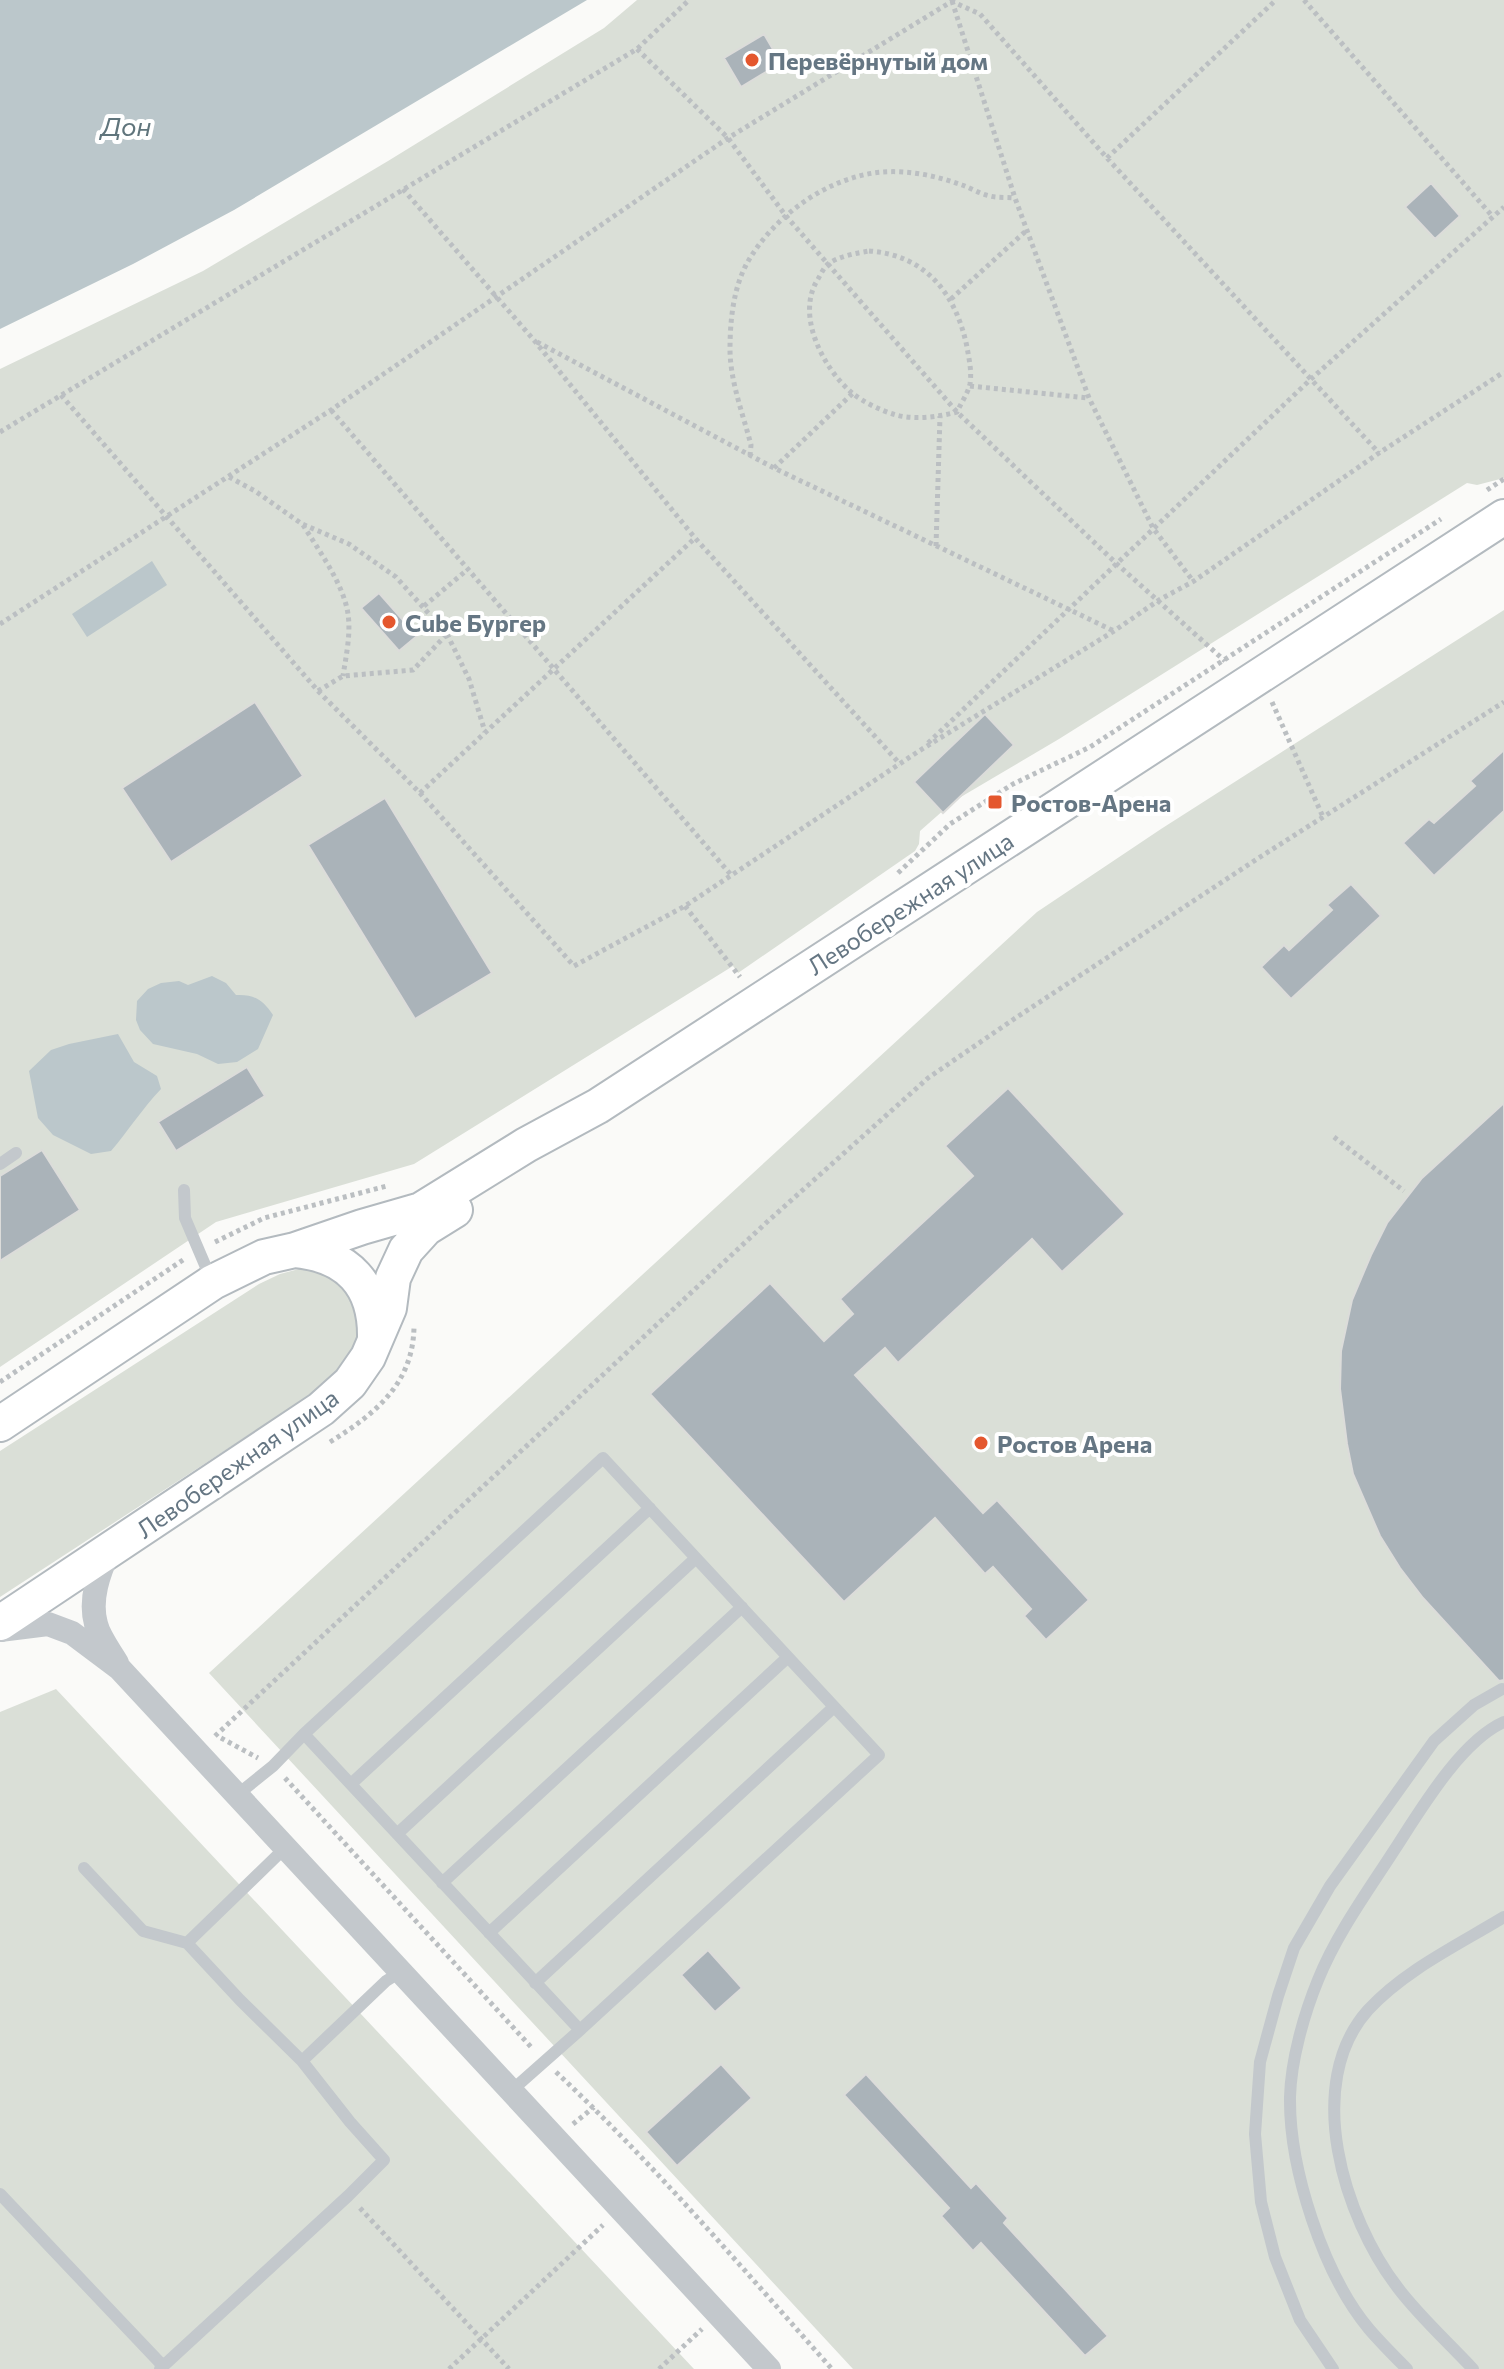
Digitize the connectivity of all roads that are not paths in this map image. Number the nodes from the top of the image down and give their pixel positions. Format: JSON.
{"nodes":[{"id":1,"x":1491,"y":506,"type":"edge"},
{"id":2,"x":598,"y":1106,"type":"junction"},
{"id":3,"x":16,"y":1153,"type":"dead end"},
{"id":4,"x":0,"y":1164,"type":"edge"},
{"id":5,"x":184,"y":1190,"type":"dead end"},
{"id":6,"x":295,"y":1250,"type":"junction"},
{"id":7,"x":213,"y":1282,"type":"junction"},
{"id":8,"x":375,"y":1338,"type":"junction"},
{"id":9,"x":0,"y":1424,"type":"edge"},
{"id":10,"x":650,"y":1508,"type":"junction"},
{"id":11,"x":109,"y":1550,"type":"junction"},
{"id":12,"x":696,"y":1558,"type":"junction"},
{"id":13,"x":742,"y":1607,"type":"junction"},
{"id":14,"x":0,"y":1623,"type":"edge"},
{"id":15,"x":0,"y":1630,"type":"edge"},
{"id":16,"x":788,"y":1657,"type":"junction"},
{"id":17,"x":120,"y":1669,"type":"junction"},
{"id":18,"x":1502,"y":1689,"type":"dead end"},
{"id":19,"x":834,"y":1707,"type":"junction"},
{"id":20,"x":1504,"y":1722,"type":"edge"},
{"id":21,"x":304,"y":1734,"type":"junction"},
{"id":22,"x":351,"y":1784,"type":"junction"},
{"id":23,"x":237,"y":1795,"type":"junction"},
{"id":24,"x":397,"y":1834,"type":"junction"},
{"id":25,"x":286,"y":1847,"type":"junction"},
{"id":26,"x":84,"y":1868,"type":"dead end"},
{"id":27,"x":442,"y":1883,"type":"junction"},
{"id":28,"x":1504,"y":1917,"type":"edge"},
{"id":29,"x":489,"y":1933,"type":"junction"},
{"id":30,"x":187,"y":1943,"type":"junction"},
{"id":31,"x":402,"y":1971,"type":"junction"},
{"id":32,"x":535,"y":1983,"type":"junction"},
{"id":33,"x":580,"y":2030,"type":"junction"},
{"id":34,"x":302,"y":2061,"type":"junction"},
{"id":35,"x":511,"y":2091,"type":"junction"},
{"id":36,"x":0,"y":2194,"type":"edge"},
{"id":37,"x":162,"y":2368,"type":"edge"},
{"id":38,"x":769,"y":2369,"type":"edge"},
{"id":39,"x":1333,"y":2369,"type":"edge"},
{"id":40,"x":1407,"y":2369,"type":"edge"},
{"id":41,"x":1473,"y":2369,"type":"edge"}],
"edges":[{"from":1,"to":2,"type":"main road","name":"Левобережная улица"},
{"from":2,"to":6,"type":"main road","name":"Левобережная улица"},
{"from":2,"to":8,"type":"main road","name":"Левобережная улица"},
{"from":3,"to":4,"type":"lane"},
{"from":5,"to":7,"type":"lane"},
{"from":6,"to":7,"type":"main road","name":"Левобережная улица"},
{"from":6,"to":8,"type":"main road"},
{"from":7,"to":9,"type":"main road","name":"Левобережная улица"},
{"from":8,"to":11,"type":"main road","name":"Левобережная улица"},
{"from":10,"to":12,"type":"lane"},
{"from":10,"to":21,"type":"lane"},
{"from":10,"to":22,"type":"lane"},
{"from":11,"to":14,"type":"main road","name":"Левобережная улица"},
{"from":11,"to":17,"type":"street"},
{"from":12,"to":13,"type":"lane"},
{"from":12,"to":24,"type":"lane"},
{"from":13,"to":16,"type":"lane"},
{"from":13,"to":27,"type":"lane"},
{"from":15,"to":17,"type":"street"},
{"from":16,"to":19,"type":"lane"},
{"from":16,"to":29,"type":"lane"},
{"from":17,"to":23,"type":"street"},
{"from":18,"to":39,"type":"lane"},
{"from":19,"to":32,"type":"lane"},
{"from":19,"to":33,"type":"lane"},
{"from":20,"to":40,"type":"lane"},
{"from":21,"to":22,"type":"lane"},
{"from":21,"to":23,"type":"lane"},
{"from":22,"to":24,"type":"lane"},
{"from":23,"to":25,"type":"street"},
{"from":24,"to":27,"type":"lane"},
{"from":25,"to":30,"type":"lane"},
{"from":25,"to":31,"type":"street"},
{"from":26,"to":30,"type":"lane"},
{"from":27,"to":29,"type":"lane"},
{"from":28,"to":41,"type":"lane"},
{"from":29,"to":32,"type":"lane"},
{"from":30,"to":34,"type":"lane"},
{"from":31,"to":34,"type":"lane"},
{"from":31,"to":35,"type":"street"},
{"from":32,"to":33,"type":"lane"},
{"from":33,"to":35,"type":"lane"},
{"from":34,"to":37,"type":"lane"},
{"from":35,"to":38,"type":"street"},
{"from":36,"to":37,"type":"lane"}]}
